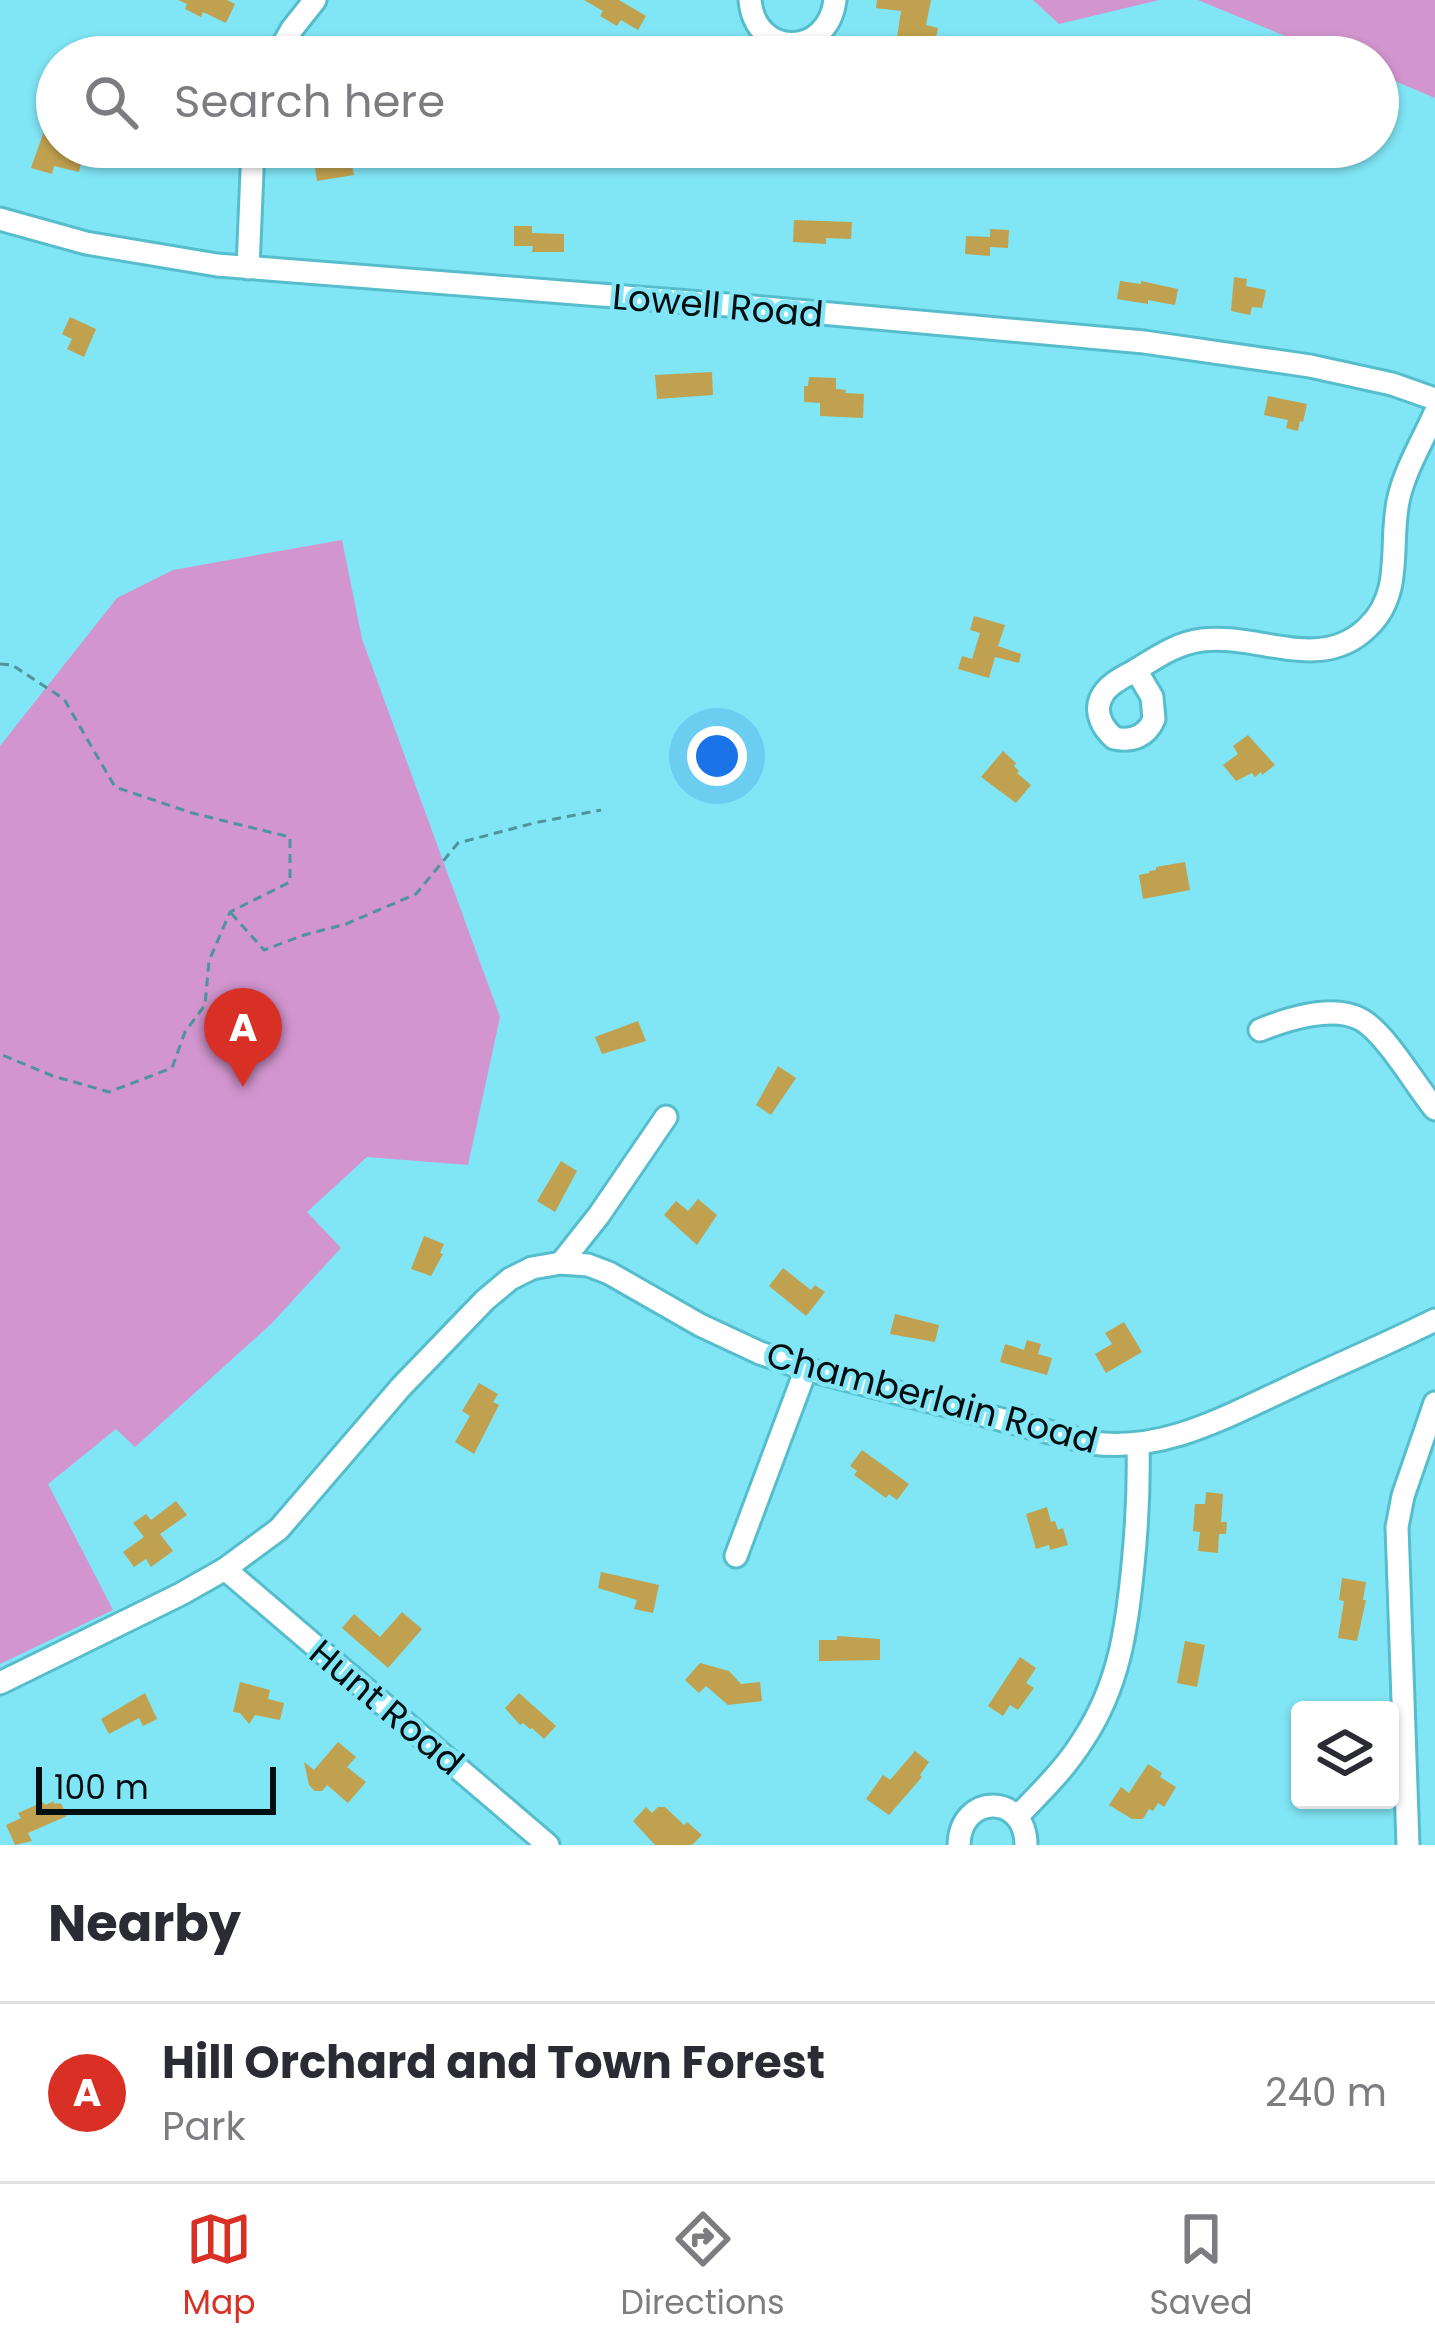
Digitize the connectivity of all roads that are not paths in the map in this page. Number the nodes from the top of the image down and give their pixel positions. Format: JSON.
{"nodes":[{"id":1,"x":315,"y":0,"type":"edge"},
{"id":2,"x":750,"y":0,"type":"edge"},
{"id":3,"x":835,"y":0,"type":"edge"},
{"id":4,"x":290,"y":36,"type":"edge"},
{"id":5,"x":768,"y":36,"type":"edge"},
{"id":6,"x":817,"y":36,"type":"edge"},
{"id":7,"x":252,"y":168,"type":"edge"},
{"id":8,"x":0,"y":219,"type":"edge"},
{"id":9,"x":248,"y":268,"type":"junction"},
{"id":10,"x":1435,"y":399,"type":"edge"},
{"id":11,"x":1435,"y":413,"type":"edge"},
{"id":12,"x":1136,"y":670,"type":"dead end"},
{"id":13,"x":1260,"y":1030,"type":"dead end"},
{"id":14,"x":1435,"y":1109,"type":"edge"},
{"id":15,"x":666,"y":1117,"type":"dead end"},
{"id":16,"x":561,"y":1263,"type":"junction"},
{"id":17,"x":1435,"y":1320,"type":"edge"},
{"id":18,"x":806,"y":1369,"type":"junction"},
{"id":19,"x":1435,"y":1403,"type":"edge"},
{"id":20,"x":1138,"y":1445,"type":"junction"},
{"id":21,"x":736,"y":1556,"type":"dead end"},
{"id":22,"x":225,"y":1569,"type":"junction"},
{"id":23,"x":0,"y":1683,"type":"edge"},
{"id":24,"x":1017,"y":1817,"type":"junction"},
{"id":25,"x":548,"y":1845,"type":"edge"},
{"id":26,"x":959,"y":1845,"type":"edge"},
{"id":27,"x":1026,"y":1845,"type":"edge"},
{"id":28,"x":1408,"y":1845,"type":"edge"}],
"edges":[{"from":1,"to":4,"type":"street"},
{"from":2,"to":5,"type":"street"},
{"from":3,"to":6,"type":"street"},
{"from":7,"to":9,"type":"street"},
{"from":8,"to":9,"type":"street","name":"Lowell Road"},
{"from":9,"to":10,"type":"street","name":"Lowell Road"},
{"from":11,"to":12,"type":"street"},
{"from":13,"to":14,"type":"street"},
{"from":15,"to":16,"type":"street"},
{"from":16,"to":18,"type":"street","name":"Chamberlain Road"},
{"from":16,"to":22,"type":"street"},
{"from":17,"to":20,"type":"street","name":"Chamberlain Road"},
{"from":18,"to":20,"type":"street","name":"Chamberlain Road"},
{"from":18,"to":21,"type":"street"},
{"from":19,"to":28,"type":"street"},
{"from":20,"to":24,"type":"street"},
{"from":22,"to":23,"type":"street"},
{"from":22,"to":25,"type":"street","name":"Hunt Road"},
{"from":24,"to":26,"type":"street"},
{"from":24,"to":27,"type":"street"}]}
